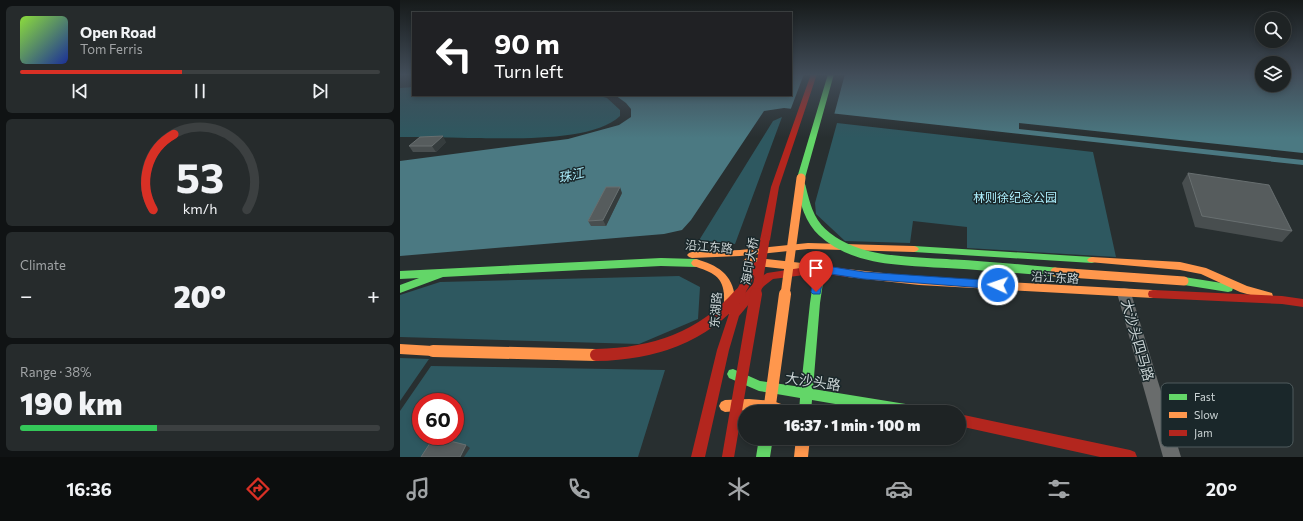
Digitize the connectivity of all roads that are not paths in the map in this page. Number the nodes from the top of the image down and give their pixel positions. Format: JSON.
{"nodes":[{"id":1,"x":806,"y":95,"type":"edge"},
{"id":2,"x":825,"y":95,"type":"edge"},
{"id":3,"x":801,"y":178,"type":"junction"},
{"id":4,"x":765,"y":240,"type":"junction"},
{"id":5,"x":692,"y":255,"type":"junction"},
{"id":6,"x":400,"y":267,"type":"edge"},
{"id":7,"x":820,"y":269,"type":"junction"},
{"id":8,"x":442,"y":274,"type":"junction"},
{"id":9,"x":722,"y":274,"type":"joint"},
{"id":10,"x":400,"y":275,"type":"edge"},
{"id":11,"x":400,"y":289,"type":"edge"},
{"id":12,"x":1124,"y":293,"type":"junction"},
{"id":13,"x":1282,"y":300,"type":"junction"},
{"id":14,"x":1303,"y":303,"type":"edge"},
{"id":15,"x":400,"y":349,"type":"edge"},
{"id":16,"x":723,"y":350,"type":"junction"},
{"id":17,"x":808,"y":395,"type":"junction"},
{"id":18,"x":748,"y":405,"type":"edge"},
{"id":19,"x":770,"y":405,"type":"edge"},
{"id":20,"x":806,"y":405,"type":"edge"},
{"id":21,"x":879,"y":405,"type":"edge"},
{"id":22,"x":708,"y":414,"type":"junction"},
{"id":23,"x":1161,"y":419,"type":"edge"},
{"id":24,"x":966,"y":422,"type":"edge"},
{"id":25,"x":765,"y":445,"type":"edge"},
{"id":26,"x":802,"y":445,"type":"edge"},
{"id":27,"x":1169,"y":447,"type":"edge"},
{"id":28,"x":698,"y":457,"type":"edge"},
{"id":29,"x":728,"y":457,"type":"edge"},
{"id":30,"x":763,"y":457,"type":"edge"},
{"id":31,"x":801,"y":457,"type":"edge"},
{"id":32,"x":1130,"y":457,"type":"edge"},
{"id":33,"x":1172,"y":457,"type":"edge"}],
"edges":[{"from":1,"to":4,"type":"main road","name":"海印大桥"},
{"from":2,"to":3,"type":"main road"},
{"from":3,"to":13,"type":"main road","bridge":true},
{"from":3,"to":19,"type":"main road","bridge":true},
{"from":4,"to":15,"type":"main road","bridge":true},
{"from":4,"to":29,"type":"main road","name":"海印大桥","bridge":true},
{"from":5,"to":6,"type":"main road","name":"沿江东路"},
{"from":5,"to":7,"type":"main road","name":"沿江东路"},
{"from":5,"to":13,"type":"main road"},
{"from":7,"to":12,"type":"main road","name":"沿江东路"},
{"from":7,"to":16,"type":"main road"},
{"from":7,"to":17,"type":"main road"},
{"from":8,"to":9,"type":"main road","name":"沿江东路"},
{"from":8,"to":10,"type":"main road","name":"沿江东路"},
{"from":8,"to":11,"type":"main road"},
{"from":9,"to":16,"type":"main road","name":"东湖路"},
{"from":12,"to":13,"type":"main road","name":"沿江东路"},
{"from":12,"to":23,"type":"street","name":"大沙头四马路"},
{"from":13,"to":14,"type":"main road","name":"沿江东路"},
{"from":16,"to":17,"type":"main road","name":"大沙头路"},
{"from":16,"to":22,"type":"main road"},
{"from":17,"to":20,"type":"main road"},
{"from":17,"to":21,"type":"main road","name":"大沙头路"},
{"from":18,"to":22,"type":"main road"},
{"from":22,"to":28,"type":"main road"},
{"from":24,"to":32,"type":"main road"},
{"from":25,"to":30,"type":"main road"},
{"from":26,"to":31,"type":"main road"},
{"from":27,"to":33,"type":"street","name":"大沙头四马路"}]}
